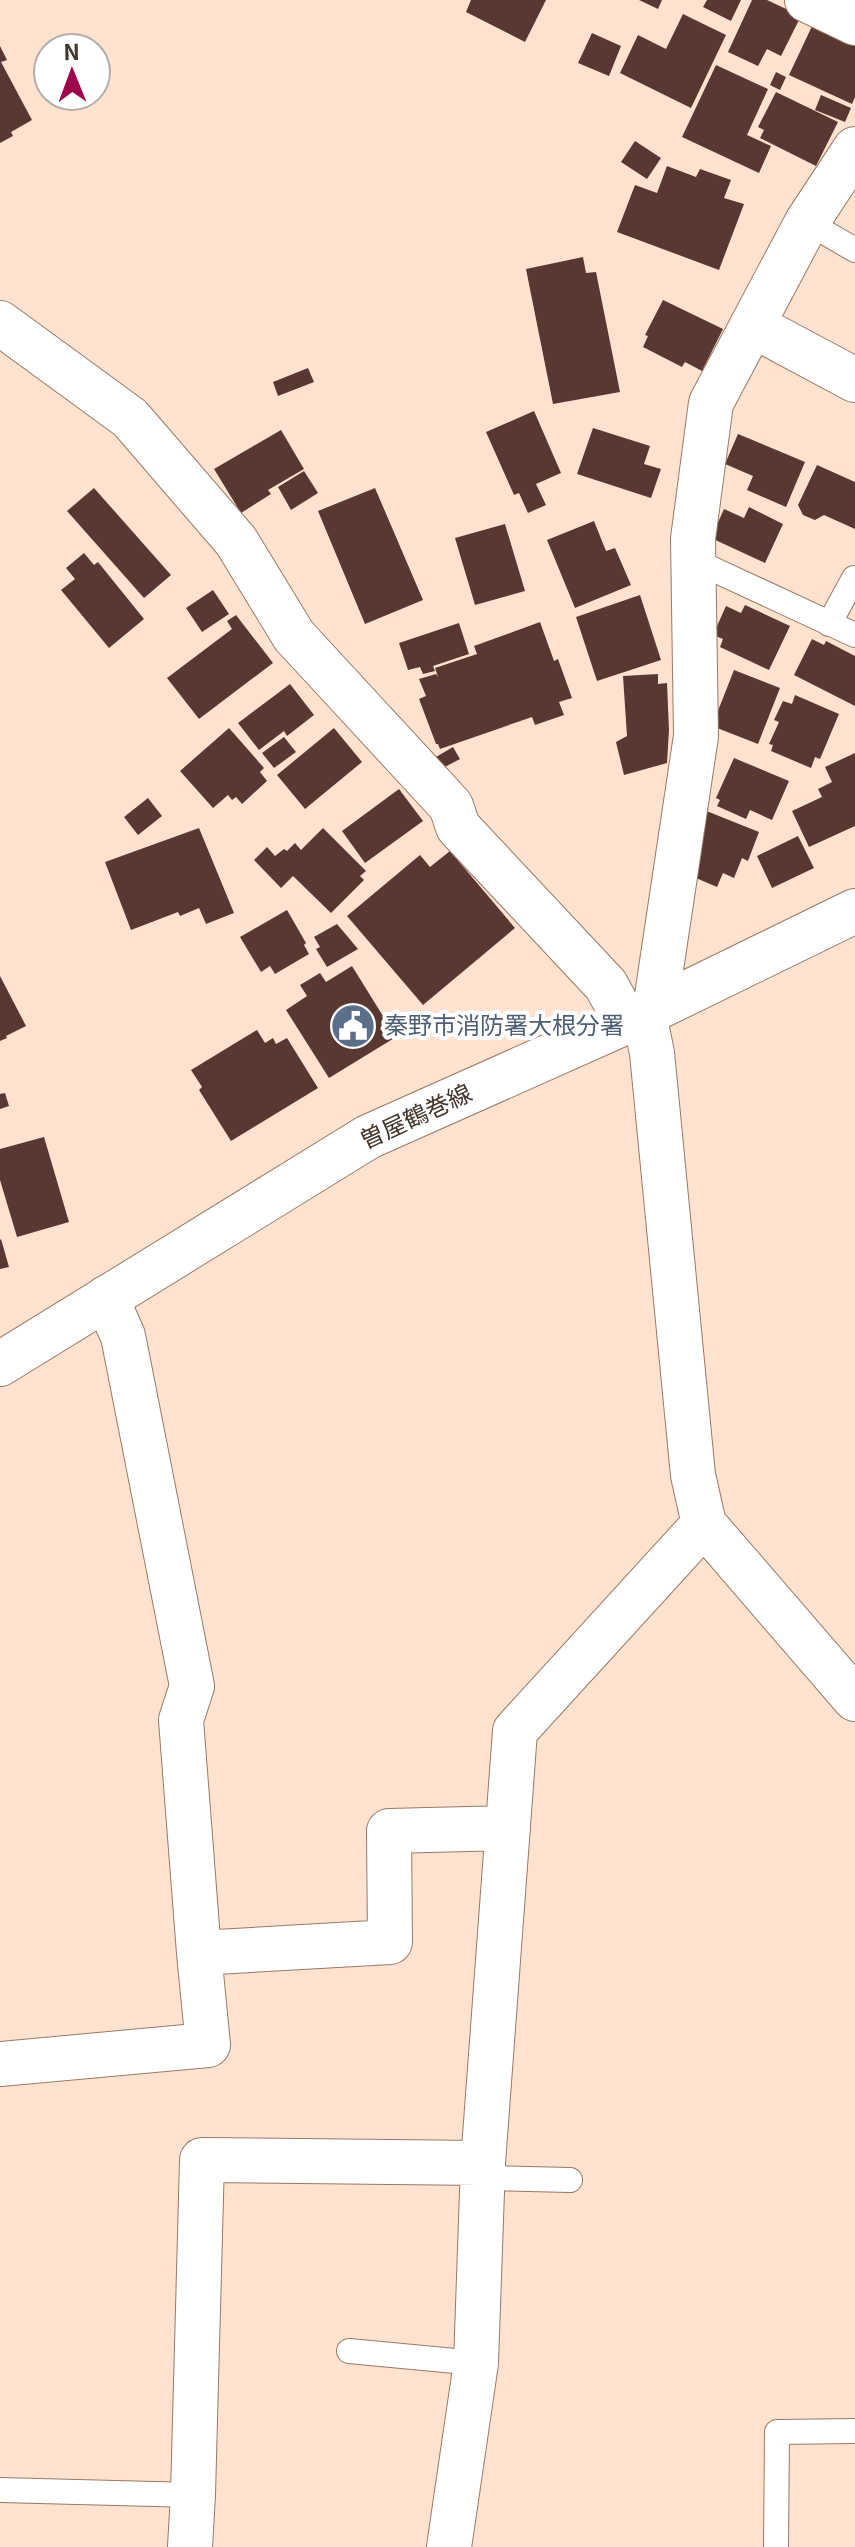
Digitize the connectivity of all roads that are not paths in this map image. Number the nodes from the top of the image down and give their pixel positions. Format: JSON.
{"nodes":[{"id":1,"x":807,"y":0,"type":"edge"},
{"id":2,"x":855,"y":23,"type":"edge"},
{"id":3,"x":855,"y":149,"type":"edge"},
{"id":4,"x":807,"y":222,"type":"junction"},
{"id":5,"x":855,"y":250,"type":"edge"},
{"id":6,"x":0,"y":323,"type":"edge"},
{"id":7,"x":752,"y":325,"type":"junction"},
{"id":8,"x":855,"y":380,"type":"edge"},
{"id":9,"x":693,"y":560,"type":"junction"},
{"id":10,"x":854,"y":578,"type":"edge"},
{"id":11,"x":829,"y":624,"type":"junction"},
{"id":12,"x":855,"y":635,"type":"edge"},
{"id":13,"x":855,"y":911,"type":"edge"},
{"id":14,"x":641,"y":1015,"type":"junction"},
{"id":15,"x":106,"y":1298,"type":"junction"},
{"id":16,"x":0,"y":1364,"type":"edge"},
{"id":17,"x":704,"y":1524,"type":"junction"},
{"id":18,"x":855,"y":1699,"type":"edge"},
{"id":19,"x":508,"y":1828,"type":"junction"},
{"id":20,"x":199,"y":1953,"type":"junction"},
{"id":21,"x":0,"y":2064,"type":"edge"},
{"id":22,"x":483,"y":2171,"type":"junction"},
{"id":23,"x":570,"y":2180,"type":"dead end"},
{"id":24,"x":349,"y":2351,"type":"dead end"},
{"id":25,"x":476,"y":2363,"type":"junction"},
{"id":26,"x":855,"y":2431,"type":"edge"},
{"id":27,"x":0,"y":2490,"type":"edge"},
{"id":28,"x":193,"y":2495,"type":"junction"},
{"id":29,"x":190,"y":2547,"type":"edge"},
{"id":30,"x":449,"y":2547,"type":"edge"},
{"id":31,"x":776,"y":2547,"type":"edge"}],
"edges":[{"from":1,"to":2,"type":"street"},
{"from":3,"to":4,"type":"street"},
{"from":4,"to":5,"type":"lane"},
{"from":4,"to":7,"type":"street"},
{"from":6,"to":14,"type":"street"},
{"from":7,"to":8,"type":"street"},
{"from":7,"to":9,"type":"street"},
{"from":9,"to":11,"type":"lane"},
{"from":9,"to":14,"type":"street"},
{"from":10,"to":11,"type":"lane"},
{"from":11,"to":12,"type":"lane"},
{"from":13,"to":14,"type":"street","name":"曽屋鶴巻線"},
{"from":14,"to":15,"type":"street","name":"曽屋鶴巻線"},
{"from":14,"to":17,"type":"street"},
{"from":15,"to":16,"type":"street","name":"曽屋鶴巻線"},
{"from":15,"to":20,"type":"street"},
{"from":17,"to":18,"type":"street"},
{"from":17,"to":19,"type":"street"},
{"from":19,"to":20,"type":"street"},
{"from":19,"to":22,"type":"street"},
{"from":20,"to":21,"type":"street"},
{"from":22,"to":23,"type":"lane"},
{"from":22,"to":25,"type":"street"},
{"from":22,"to":28,"type":"street"},
{"from":24,"to":25,"type":"lane"},
{"from":25,"to":30,"type":"street"},
{"from":26,"to":31,"type":"lane"},
{"from":27,"to":28,"type":"lane"},
{"from":28,"to":29,"type":"street"}]}
